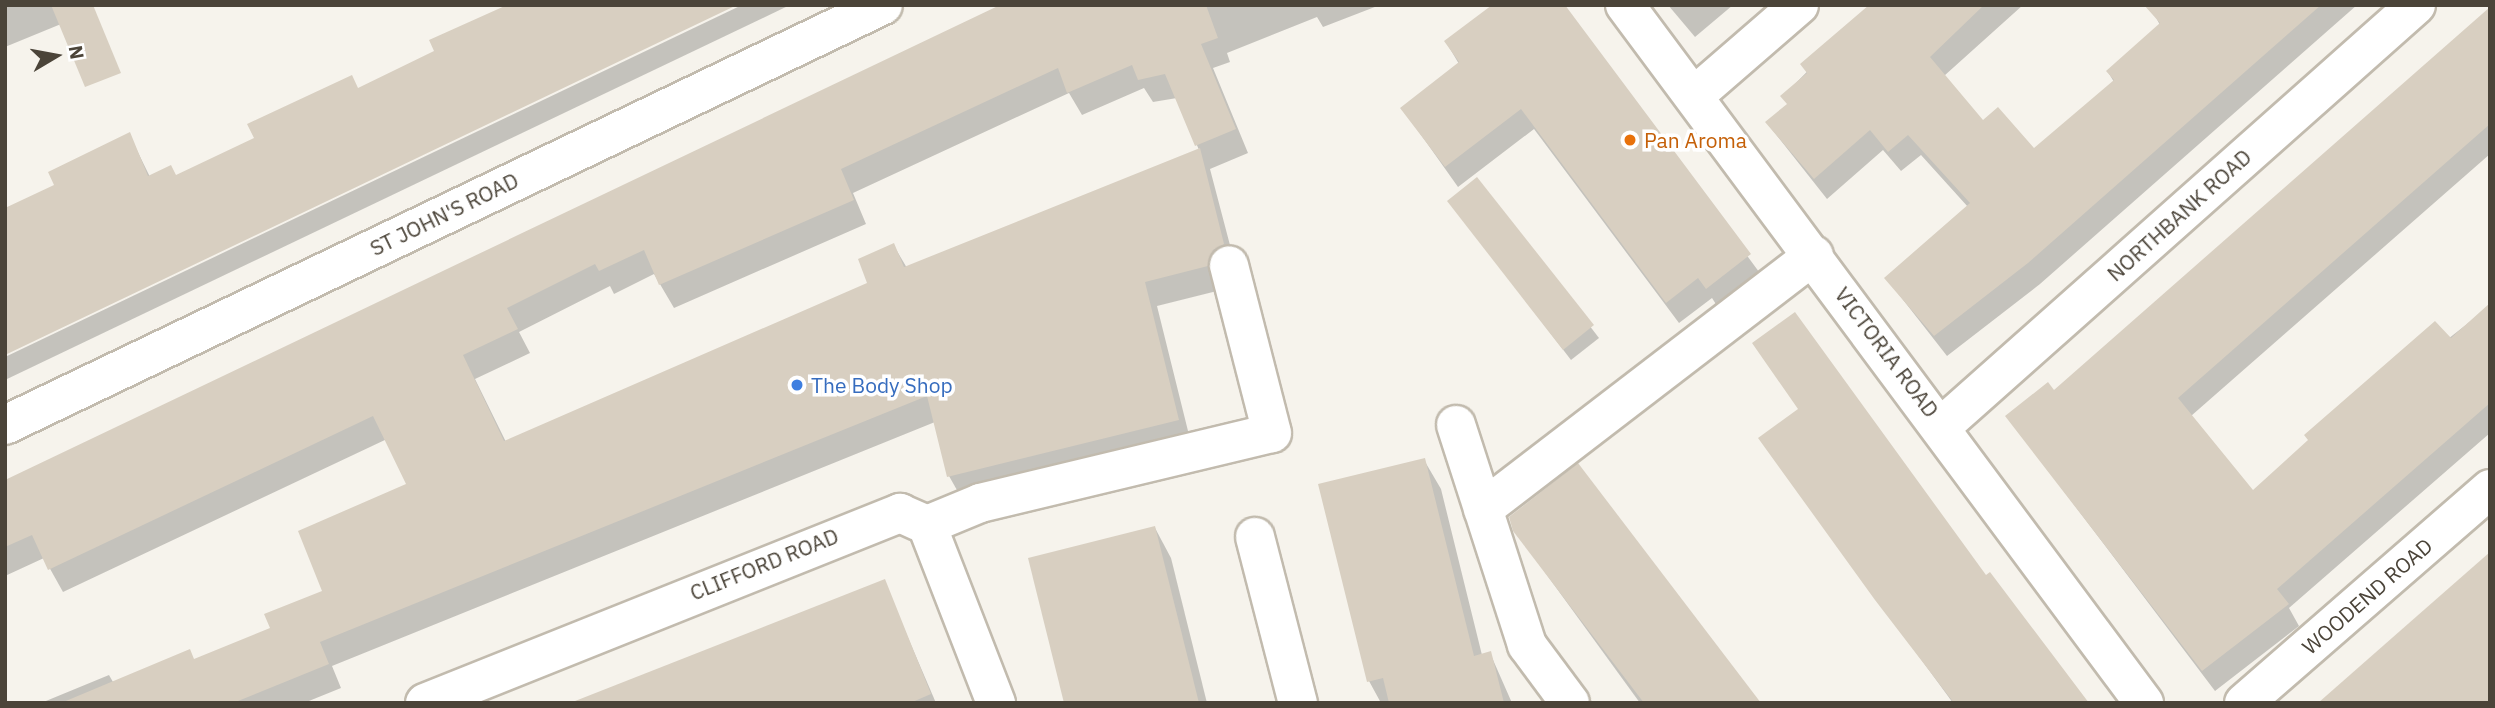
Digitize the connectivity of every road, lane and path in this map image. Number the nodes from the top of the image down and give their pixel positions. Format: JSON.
{"nodes":[{"id":1,"x":883,"y":5,"type":"edge"},
{"id":2,"x":1625,"y":5,"type":"edge"},
{"id":3,"x":1799,"y":5,"type":"edge"},
{"id":4,"x":2416,"y":5,"type":"edge"},
{"id":5,"x":1694,"y":96,"type":"junction"},
{"id":6,"x":1814,"y":255,"type":"junction"},
{"id":7,"x":1229,"y":265,"type":"dead end"},
{"id":8,"x":5,"y":425,"type":"edge"},
{"id":9,"x":1455,"y":425,"type":"dead end"},
{"id":10,"x":1942,"y":426,"type":"junction"},
{"id":11,"x":2490,"y":489,"type":"edge"},
{"id":12,"x":1483,"y":509,"type":"junction"},
{"id":13,"x":927,"y":525,"type":"junction"},
{"id":14,"x":1255,"y":537,"type":"dead end"},
{"id":15,"x":425,"y":703,"type":"edge"},
{"id":16,"x":996,"y":703,"type":"edge"},
{"id":17,"x":1298,"y":703,"type":"edge"},
{"id":18,"x":1570,"y":703,"type":"edge"},
{"id":19,"x":2144,"y":703,"type":"edge"},
{"id":20,"x":2245,"y":703,"type":"edge"}],
"edges":[{"from":1,"to":8,"type":"street","name":"ST JOHN'S ROAD"},
{"from":2,"to":5,"type":"street","name":"VICTORIA ROAD"},
{"from":3,"to":5,"type":"street"},
{"from":4,"to":10,"type":"street","name":"NORTHBANK ROAD"},
{"from":5,"to":6,"type":"street","name":"VICTORIA ROAD"},
{"from":6,"to":10,"type":"street","name":"VICTORIA ROAD"},
{"from":6,"to":12,"type":"street"},
{"from":7,"to":13,"type":"street"},
{"from":9,"to":12,"type":"street"},
{"from":10,"to":19,"type":"street","name":"VICTORIA ROAD"},
{"from":11,"to":20,"type":"street","name":"WOODEND ROAD"},
{"from":12,"to":18,"type":"street"},
{"from":13,"to":15,"type":"street","name":"CLIFFORD ROAD"},
{"from":13,"to":16,"type":"street"},
{"from":14,"to":17,"type":"street"}]}
